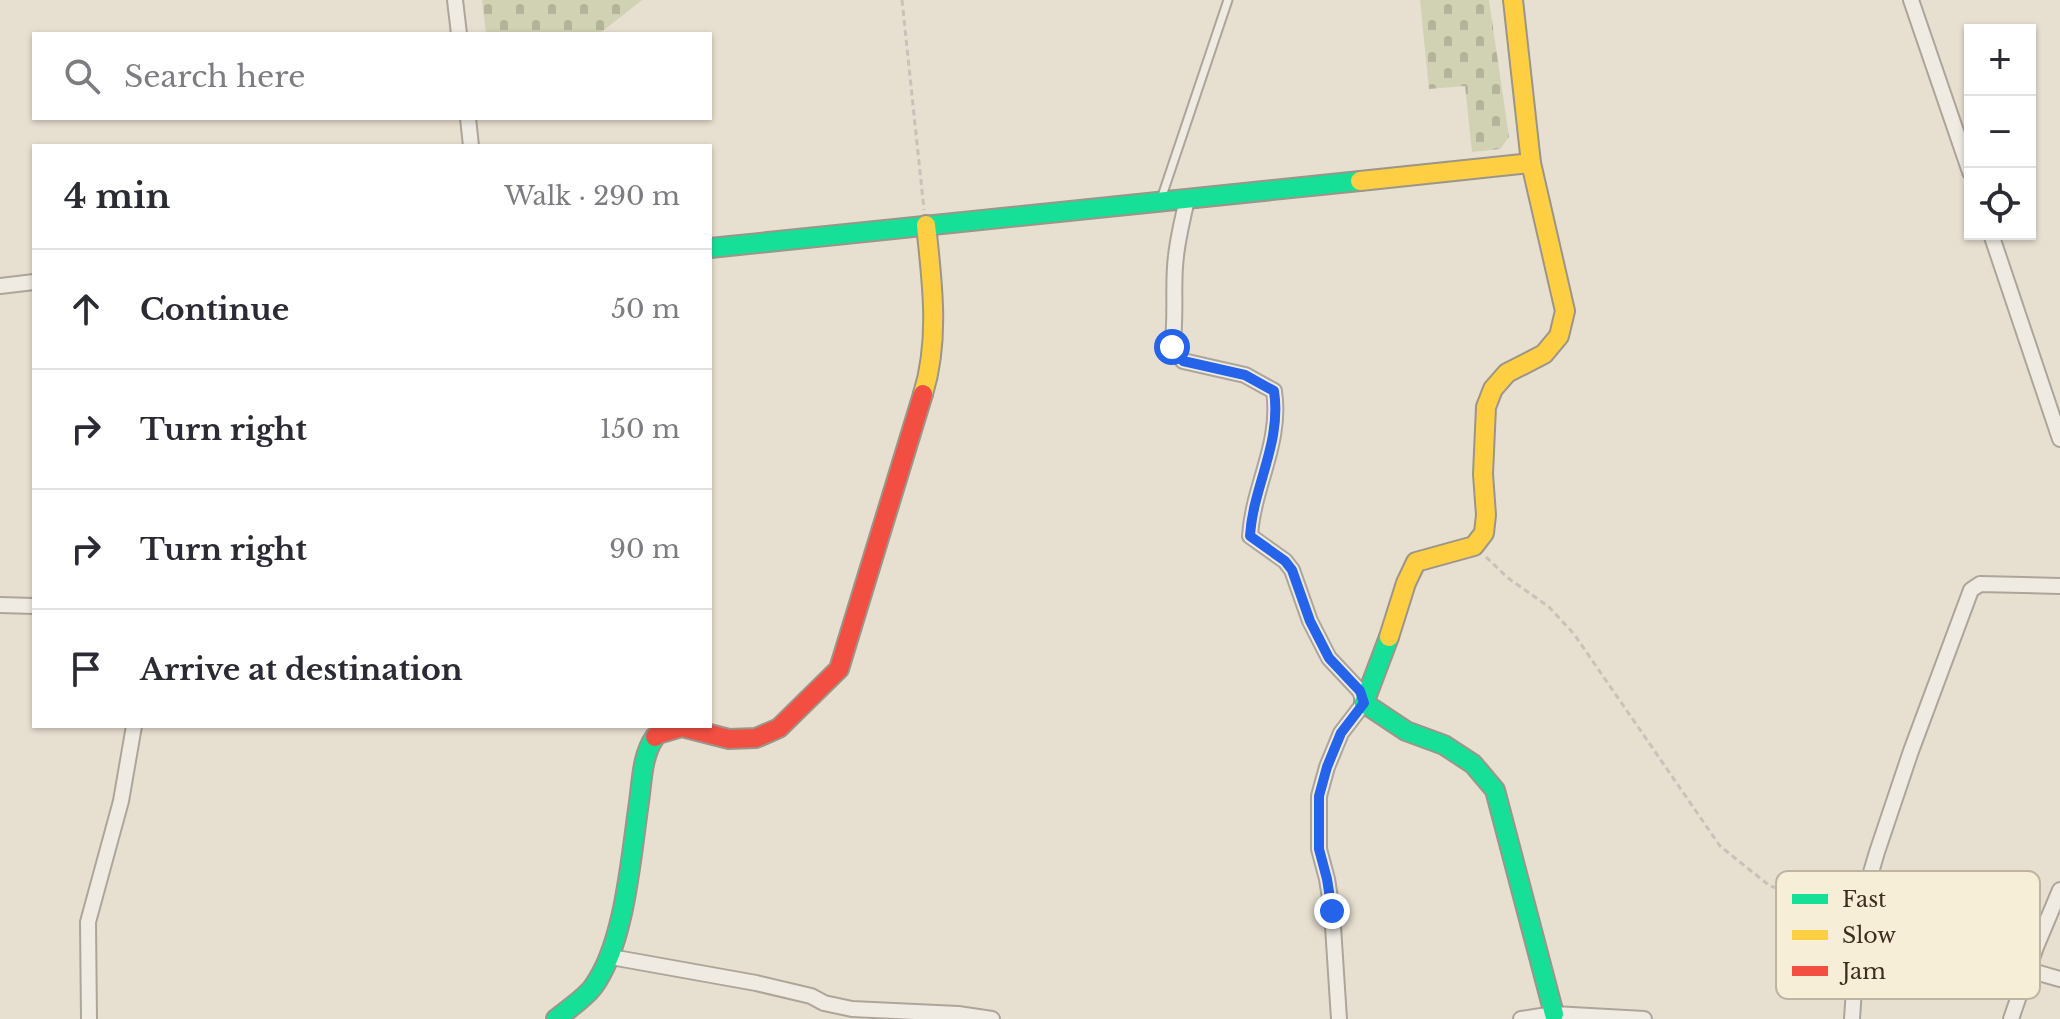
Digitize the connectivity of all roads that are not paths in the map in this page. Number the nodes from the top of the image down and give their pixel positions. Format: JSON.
{"nodes":[{"id":1,"x":455,"y":0,"type":"edge"},
{"id":2,"x":1228,"y":0,"type":"edge"},
{"id":3,"x":1513,"y":0,"type":"edge"},
{"id":4,"x":1911,"y":0,"type":"edge"},
{"id":5,"x":459,"y":32,"type":"edge"},
{"id":6,"x":468,"y":120,"type":"edge"},
{"id":7,"x":471,"y":144,"type":"edge"},
{"id":8,"x":1531,"y":163,"type":"junction"},
{"id":9,"x":1969,"y":168,"type":"edge"},
{"id":10,"x":1187,"y":199,"type":"junction"},
{"id":11,"x":1160,"y":201,"type":"junction"},
{"id":12,"x":926,"y":225,"type":"junction"},
{"id":13,"x":1993,"y":240,"type":"edge"},
{"id":14,"x":712,"y":248,"type":"edge"},
{"id":15,"x":32,"y":282,"type":"edge"},
{"id":16,"x":0,"y":286,"type":"edge"},
{"id":17,"x":2056,"y":416,"type":"edge"},
{"id":18,"x":2060,"y":439,"type":"edge"},
{"id":19,"x":2060,"y":586,"type":"edge"},
{"id":20,"x":0,"y":605,"type":"edge"},
{"id":21,"x":32,"y":606,"type":"edge"},
{"id":22,"x":1364,"y":703,"type":"junction"},
{"id":23,"x":134,"y":728,"type":"edge"},
{"id":24,"x":686,"y":728,"type":"edge"},
{"id":25,"x":654,"y":730,"type":"edge"},
{"id":26,"x":1871,"y":871,"type":"edge"},
{"id":27,"x":2060,"y":890,"type":"edge"},
{"id":28,"x":2040,"y":940,"type":"edge"},
{"id":29,"x":611,"y":957,"type":"junction"},
{"id":30,"x":2040,"y":973,"type":"edge"},
{"id":31,"x":2060,"y":979,"type":"edge"},
{"id":32,"x":1853,"y":999,"type":"edge"},
{"id":33,"x":2018,"y":999,"type":"edge"},
{"id":34,"x":1554,"y":1014,"type":"junction"},
{"id":35,"x":89,"y":1019,"type":"edge"},
{"id":36,"x":556,"y":1019,"type":"edge"},
{"id":37,"x":992,"y":1019,"type":"edge"},
{"id":38,"x":1339,"y":1019,"type":"edge"},
{"id":39,"x":1521,"y":1019,"type":"edge"},
{"id":40,"x":1644,"y":1019,"type":"edge"},
{"id":41,"x":1852,"y":1019,"type":"edge"},
{"id":42,"x":2011,"y":1019,"type":"edge"}],
"edges":[{"from":1,"to":5,"type":"street"},
{"from":2,"to":11,"type":"lane"},
{"from":3,"to":8,"type":"street"},
{"from":4,"to":9,"type":"street"},
{"from":6,"to":7,"type":"street"},
{"from":8,"to":10,"type":"street"},
{"from":8,"to":22,"type":"street"},
{"from":10,"to":11,"type":"street"},
{"from":10,"to":22,"type":"street"},
{"from":11,"to":12,"type":"street"},
{"from":12,"to":14,"type":"street"},
{"from":12,"to":24,"type":"street"},
{"from":13,"to":17,"type":"street"},
{"from":15,"to":16,"type":"street"},
{"from":17,"to":18,"type":"street"},
{"from":19,"to":26,"type":"street"},
{"from":20,"to":21,"type":"street"},
{"from":22,"to":34,"type":"street"},
{"from":22,"to":38,"type":"street"},
{"from":23,"to":35,"type":"street"},
{"from":25,"to":29,"type":"street"},
{"from":27,"to":28,"type":"street"},
{"from":29,"to":36,"type":"street"},
{"from":29,"to":37,"type":"street"},
{"from":30,"to":31,"type":"street"},
{"from":32,"to":41,"type":"street"},
{"from":33,"to":42,"type":"street"},
{"from":34,"to":39,"type":"street"},
{"from":34,"to":40,"type":"street"}]}
